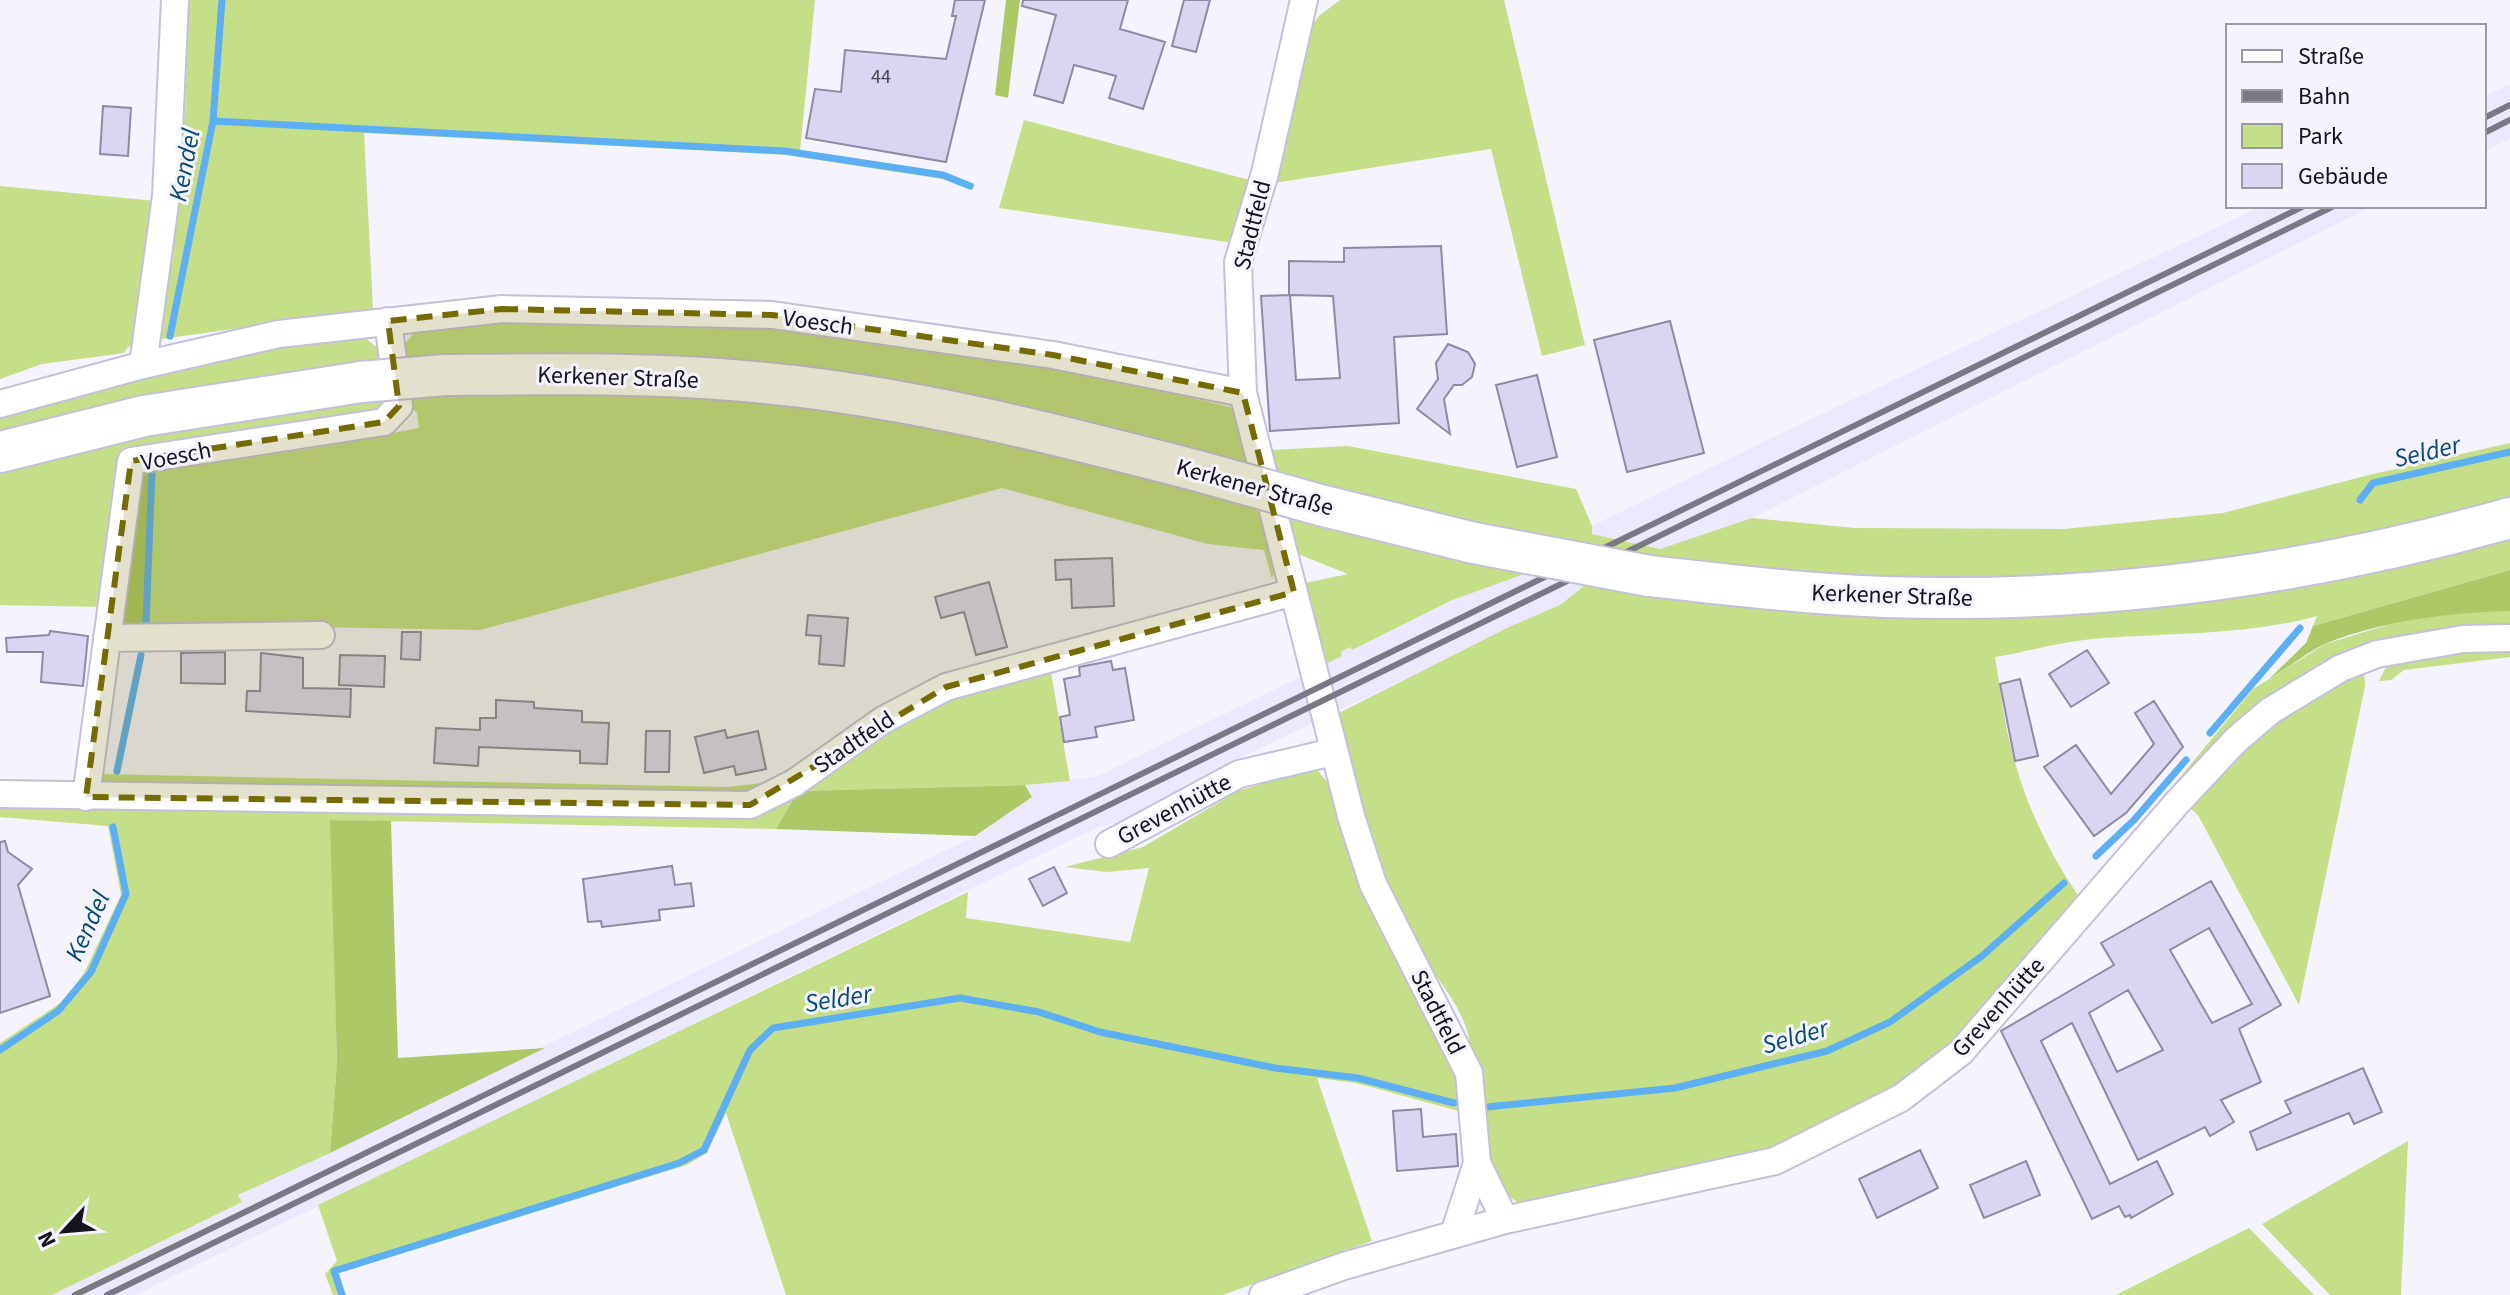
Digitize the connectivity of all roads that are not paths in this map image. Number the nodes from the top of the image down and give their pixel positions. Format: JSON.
{"nodes":[{"id":1,"x":175,"y":0,"type":"edge"},
{"id":2,"x":1304,"y":0,"type":"edge"},
{"id":3,"x":388,"y":321,"type":"junction"},
{"id":4,"x":143,"y":365,"type":"junction"},
{"id":5,"x":1243,"y":393,"type":"junction"},
{"id":6,"x":0,"y":404,"type":"edge"},
{"id":7,"x":0,"y":452,"type":"edge"},
{"id":8,"x":2510,"y":518,"type":"edge"},
{"id":9,"x":1294,"y":592,"type":"junction"},
{"id":10,"x":321,"y":635,"type":"dead end"},
{"id":11,"x":107,"y":638,"type":"junction"},
{"id":12,"x":2510,"y":638,"type":"edge"},
{"id":13,"x":1333,"y":752,"type":"junction"},
{"id":14,"x":0,"y":794,"type":"edge"},
{"id":15,"x":86,"y":797,"type":"junction"},
{"id":16,"x":1109,"y":844,"type":"dead end"},
{"id":17,"x":1477,"y":1163,"type":"junction"},
{"id":18,"x":1505,"y":1220,"type":"junction"},
{"id":19,"x":1454,"y":1234,"type":"junction"},
{"id":20,"x":1263,"y":1295,"type":"edge"}],
"edges":[{"from":1,"to":4,"type":"street"},
{"from":2,"to":5,"type":"street","name":"Stadtfeld"},
{"from":3,"to":4,"type":"street","name":"Voesch"},
{"from":3,"to":5,"type":"street","name":"Voesch"},
{"from":3,"to":11,"type":"street","name":"Voesch"},
{"from":4,"to":6,"type":"street","name":"Voesch"},
{"from":5,"to":9,"type":"street","name":"Stadtfeld"},
{"from":7,"to":8,"type":"main road","name":"Kerkener Straße","bridge":true},
{"from":9,"to":13,"type":"street","name":"Stadtfeld"},
{"from":9,"to":15,"type":"street","name":"Stadtfeld"},
{"from":10,"to":11,"type":"street"},
{"from":11,"to":15,"type":"street","name":"Voesch"},
{"from":12,"to":18,"type":"street","name":"Grevenhütte"},
{"from":13,"to":16,"type":"street","name":"Grevenhütte"},
{"from":13,"to":17,"type":"street","name":"Stadtfeld"},
{"from":14,"to":15,"type":"street"},
{"from":17,"to":18,"type":"street","name":"Stadtfeld"},
{"from":17,"to":19,"type":"street","name":"Stadtfeld"},
{"from":18,"to":19,"type":"street","name":"Grevenhütte"},
{"from":19,"to":20,"type":"street","name":"Grevenhütte"}]}
